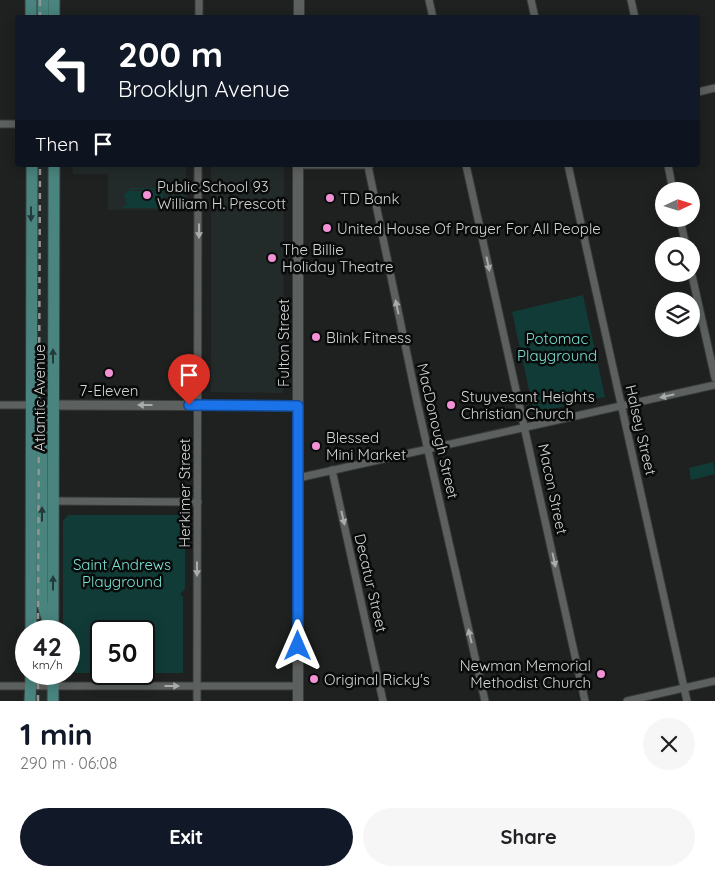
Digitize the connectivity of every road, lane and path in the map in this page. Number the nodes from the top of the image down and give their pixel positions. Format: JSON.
{"nodes":[{"id":1,"x":31,"y":0,"type":"edge"},
{"id":2,"x":43,"y":0,"type":"edge"},
{"id":3,"x":54,"y":0,"type":"edge"},
{"id":4,"x":199,"y":0,"type":"edge"},
{"id":5,"x":299,"y":0,"type":"edge"},
{"id":6,"x":429,"y":0,"type":"edge"},
{"id":7,"x":531,"y":0,"type":"edge"},
{"id":8,"x":631,"y":0,"type":"edge"},
{"id":9,"x":31,"y":15,"type":"edge"},
{"id":10,"x":43,"y":15,"type":"edge"},
{"id":11,"x":54,"y":15,"type":"edge"},
{"id":12,"x":198,"y":15,"type":"edge"},
{"id":13,"x":299,"y":15,"type":"edge"},
{"id":14,"x":432,"y":15,"type":"edge"},
{"id":15,"x":534,"y":15,"type":"edge"},
{"id":16,"x":634,"y":15,"type":"edge"},
{"id":17,"x":715,"y":88,"type":"edge"},
{"id":18,"x":700,"y":92,"type":"edge"},
{"id":19,"x":0,"y":124,"type":"edge"},
{"id":20,"x":15,"y":124,"type":"edge"},
{"id":21,"x":32,"y":167,"type":"edge"},
{"id":22,"x":54,"y":167,"type":"edge"},
{"id":23,"x":198,"y":167,"type":"edge"},
{"id":24,"x":298,"y":167,"type":"edge"},
{"id":25,"x":370,"y":167,"type":"edge"},
{"id":26,"x":466,"y":167,"type":"edge"},
{"id":27,"x":568,"y":167,"type":"edge"},
{"id":28,"x":668,"y":167,"type":"edge"},
{"id":29,"x":671,"y":182,"type":"edge"},
{"id":30,"x":693,"y":282,"type":"edge"},
{"id":31,"x":715,"y":378,"type":"edge"},
{"id":32,"x":715,"y":385,"type":"edge"},
{"id":33,"x":0,"y":405,"type":"edge"},
{"id":34,"x":42,"y":405,"type":"junction"},
{"id":35,"x":198,"y":405,"type":"junction"},
{"id":36,"x":298,"y":406,"type":"junction"},
{"id":37,"x":621,"y":406,"type":"junction"},
{"id":38,"x":525,"y":427,"type":"junction"},
{"id":39,"x":428,"y":450,"type":"junction"},
{"id":40,"x":332,"y":470,"type":"junction"},
{"id":41,"x":298,"y":478,"type":"junction"},
{"id":42,"x":53,"y":501,"type":"junction"},
{"id":43,"x":198,"y":502,"type":"junction"},
{"id":44,"x":31,"y":620,"type":"edge"},
{"id":45,"x":48,"y":620,"type":"edge"},
{"id":46,"x":52,"y":620,"type":"edge"},
{"id":47,"x":715,"y":681,"type":"edge"},
{"id":48,"x":0,"y":686,"type":"edge"},
{"id":49,"x":30,"y":686,"type":"junction"},
{"id":50,"x":53,"y":686,"type":"junction"},
{"id":51,"x":197,"y":686,"type":"junction"},
{"id":52,"x":298,"y":686,"type":"junction"},
{"id":53,"x":684,"y":688,"type":"junction"},
{"id":54,"x":30,"y":701,"type":"edge"},
{"id":55,"x":53,"y":701,"type":"edge"},
{"id":56,"x":197,"y":701,"type":"edge"},
{"id":57,"x":298,"y":701,"type":"edge"},
{"id":58,"x":384,"y":701,"type":"edge"},
{"id":59,"x":485,"y":701,"type":"edge"},
{"id":60,"x":585,"y":701,"type":"edge"},
{"id":61,"x":627,"y":701,"type":"edge"},
{"id":62,"x":688,"y":701,"type":"edge"}],
"edges":[{"from":1,"to":9,"type":"main road"},
{"from":2,"to":10,"type":"main road"},
{"from":3,"to":11,"type":"main road"},
{"from":4,"to":12,"type":"street"},
{"from":5,"to":13,"type":"main road"},
{"from":6,"to":14,"type":"street"},
{"from":7,"to":15,"type":"street"},
{"from":8,"to":16,"type":"street"},
{"from":17,"to":18,"type":"street"},
{"from":19,"to":20,"type":"street"},
{"from":21,"to":34,"type":"main road","name":"Atlantic Avenue","one_way":true},
{"from":34,"to":22,"type":"main road","name":"Atlantic Avenue","one_way":true},
{"from":23,"to":35,"type":"street","name":"Herkimer Street","one_way":true},
{"from":24,"to":36,"type":"main road","name":"Fulton Street"},
{"from":39,"to":25,"type":"street","name":"MacDonough Street","one_way":true},
{"from":26,"to":38,"type":"street","name":"Macon Street","one_way":true},
{"from":27,"to":37,"type":"street","name":"Halsey Street"},
{"from":28,"to":29,"type":"street"},
{"from":30,"to":31,"type":"street"},
{"from":32,"to":37,"type":"street","one_way":true},
{"from":33,"to":34,"type":"street"},
{"from":35,"to":34,"type":"street","one_way":true},
{"from":34,"to":42,"type":"main road","name":"Atlantic Avenue"},
{"from":34,"to":44,"type":"main road","name":"Atlantic Avenue"},
{"from":45,"to":34,"type":"main road","one_way":true},
{"from":35,"to":36,"type":"street"},
{"from":35,"to":43,"type":"street","name":"Herkimer Street"},
{"from":36,"to":41,"type":"main road","name":"Fulton Street"},
{"from":37,"to":38,"type":"street"},
{"from":37,"to":53,"type":"street","name":"Halsey Street"},
{"from":38,"to":39,"type":"street"},
{"from":38,"to":60,"type":"street","name":"Macon Street","one_way":true},
{"from":39,"to":40,"type":"street"},
{"from":59,"to":39,"type":"street","name":"MacDonough Street","one_way":true},
{"from":40,"to":41,"type":"street"},
{"from":40,"to":58,"type":"street","name":"Decatur Street","one_way":true},
{"from":41,"to":52,"type":"main road","name":"Fulton Street"},
{"from":42,"to":43,"type":"street"},
{"from":46,"to":42,"type":"main road","name":"Atlantic Avenue","one_way":true},
{"from":43,"to":51,"type":"street","name":"Herkimer Street","one_way":true},
{"from":47,"to":53,"type":"street"},
{"from":48,"to":49,"type":"street"},
{"from":49,"to":50,"type":"street"},
{"from":49,"to":54,"type":"main road"},
{"from":50,"to":51,"type":"street","one_way":true},
{"from":50,"to":55,"type":"main road"},
{"from":51,"to":52,"type":"street"},
{"from":51,"to":56,"type":"street","name":"Herkimer Street"},
{"from":52,"to":57,"type":"main road","name":"Fulton Street"},
{"from":53,"to":61,"type":"street"},
{"from":53,"to":62,"type":"street","name":"Halsey Street"}]}
